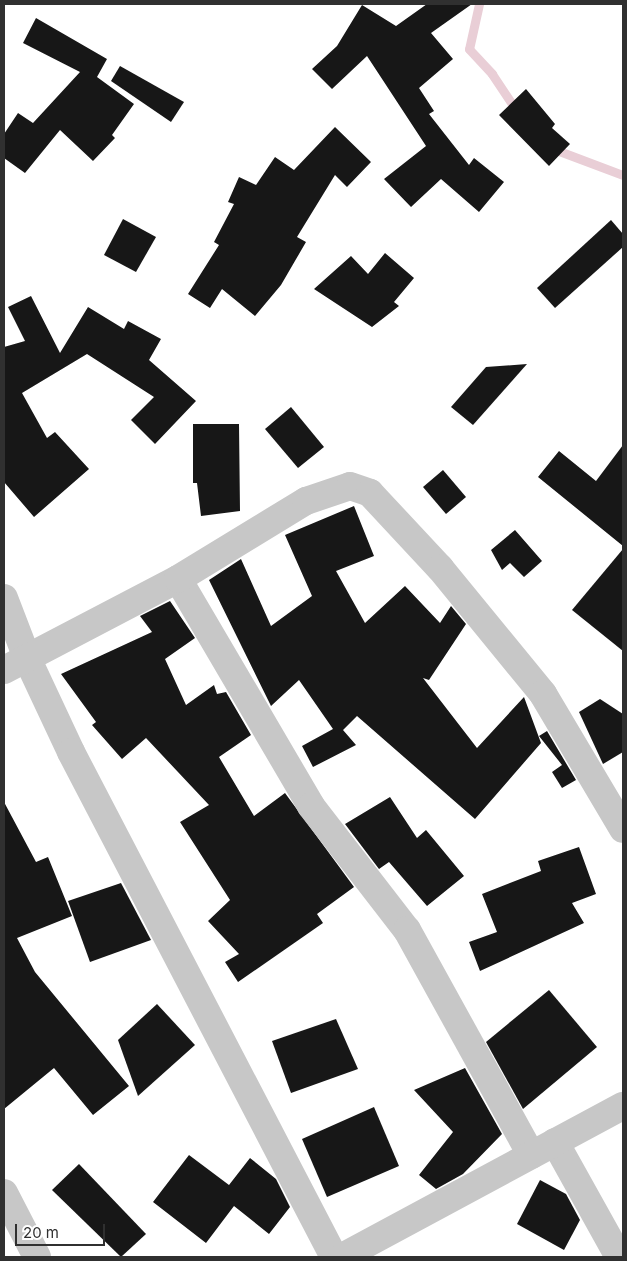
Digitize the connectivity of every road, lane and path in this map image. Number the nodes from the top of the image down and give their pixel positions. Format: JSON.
{"nodes":[{"id":1,"x":178,"y":579,"type":"junction"},
{"id":2,"x":4,"y":598,"type":"edge"},
{"id":3,"x":15,"y":664,"type":"edge"},
{"id":4,"x":623,"y":829,"type":"edge"},
{"id":5,"x":623,"y":1106,"type":"edge"},
{"id":6,"x":555,"y":1142,"type":"junction"},
{"id":7,"x":531,"y":1155,"type":"junction"},
{"id":8,"x":4,"y":1193,"type":"edge"},
{"id":9,"x":37,"y":1257,"type":"edge"},
{"id":10,"x":334,"y":1257,"type":"edge"},
{"id":11,"x":342,"y":1257,"type":"edge"},
{"id":12,"x":619,"y":1257,"type":"edge"}],
"edges":[{"from":1,"to":3,"type":"street"},
{"from":1,"to":4,"type":"street"},
{"from":1,"to":7,"type":"street"},
{"from":2,"to":3,"type":"street"},
{"from":3,"to":10,"type":"street"},
{"from":5,"to":6,"type":"street"},
{"from":6,"to":7,"type":"street"},
{"from":6,"to":12,"type":"street"},
{"from":7,"to":11,"type":"street"},
{"from":8,"to":9,"type":"street"}]}
